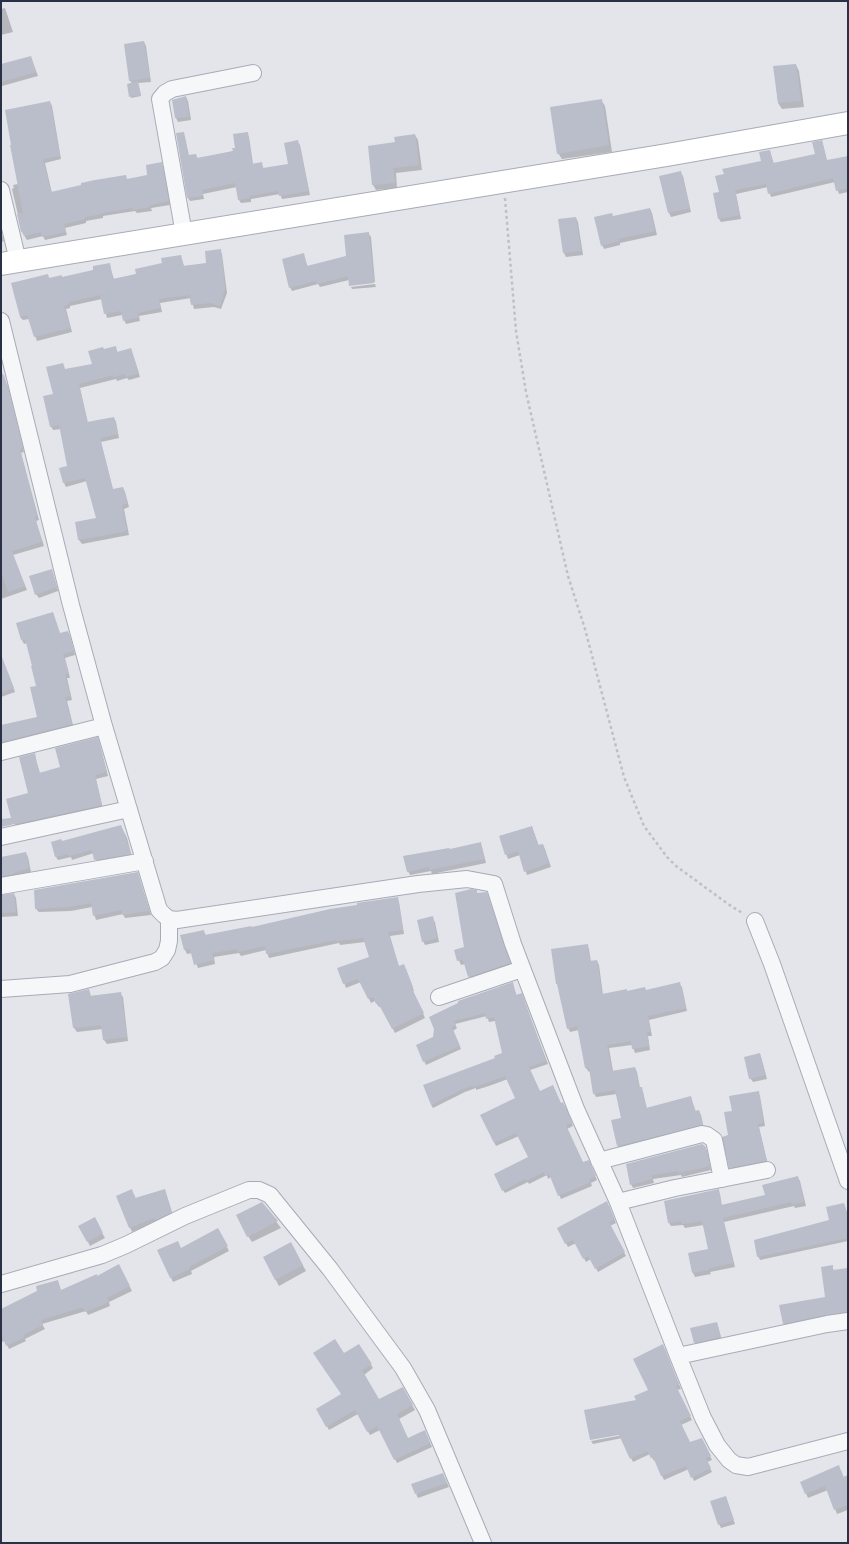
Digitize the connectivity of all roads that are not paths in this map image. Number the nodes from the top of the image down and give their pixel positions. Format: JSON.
{"nodes":[{"id":1,"x":253,"y":73,"type":"dead end"},
{"id":2,"x":848,"y":123,"type":"edge"},
{"id":3,"x":1,"y":190,"type":"edge"},
{"id":4,"x":184,"y":234,"type":"junction"},
{"id":5,"x":9,"y":262,"type":"edge"},
{"id":6,"x":1,"y":321,"type":"edge"},
{"id":7,"x":104,"y":726,"type":"junction"},
{"id":8,"x":1,"y":752,"type":"edge"},
{"id":9,"x":129,"y":809,"type":"junction"},
{"id":10,"x":1,"y":837,"type":"edge"},
{"id":11,"x":145,"y":861,"type":"junction"},
{"id":12,"x":1,"y":886,"type":"edge"},
{"id":13,"x":169,"y":919,"type":"junction"},
{"id":14,"x":755,"y":921,"type":"road end"},
{"id":15,"x":522,"y":969,"type":"junction"},
{"id":16,"x":1,"y":990,"type":"edge"},
{"id":17,"x":439,"y":997,"type":"dead end"},
{"id":18,"x":599,"y":1161,"type":"junction"},
{"id":19,"x":767,"y":1170,"type":"dead end"},
{"id":20,"x":722,"y":1178,"type":"junction"},
{"id":21,"x":848,"y":1181,"type":"edge"},
{"id":22,"x":618,"y":1202,"type":"junction"},
{"id":23,"x":1,"y":1284,"type":"edge"},
{"id":24,"x":848,"y":1321,"type":"edge"},
{"id":25,"x":678,"y":1356,"type":"junction"},
{"id":26,"x":848,"y":1441,"type":"edge"},
{"id":27,"x":483,"y":1543,"type":"edge"}],
"edges":[{"from":1,"to":4,"type":"street"},
{"from":2,"to":4,"type":"main road"},
{"from":3,"to":5,"type":"street"},
{"from":4,"to":5,"type":"main road"},
{"from":6,"to":7,"type":"street"},
{"from":7,"to":8,"type":"street"},
{"from":7,"to":9,"type":"street"},
{"from":9,"to":10,"type":"street"},
{"from":9,"to":11,"type":"street"},
{"from":11,"to":12,"type":"street"},
{"from":11,"to":13,"type":"street"},
{"from":13,"to":15,"type":"street"},
{"from":13,"to":16,"type":"street"},
{"from":14,"to":21,"type":"street"},
{"from":15,"to":17,"type":"street"},
{"from":15,"to":18,"type":"street"},
{"from":18,"to":20,"type":"street"},
{"from":18,"to":22,"type":"street"},
{"from":19,"to":20,"type":"street"},
{"from":20,"to":22,"type":"street"},
{"from":22,"to":25,"type":"street"},
{"from":23,"to":27,"type":"street"},
{"from":24,"to":25,"type":"street"},
{"from":25,"to":26,"type":"street"}]}
